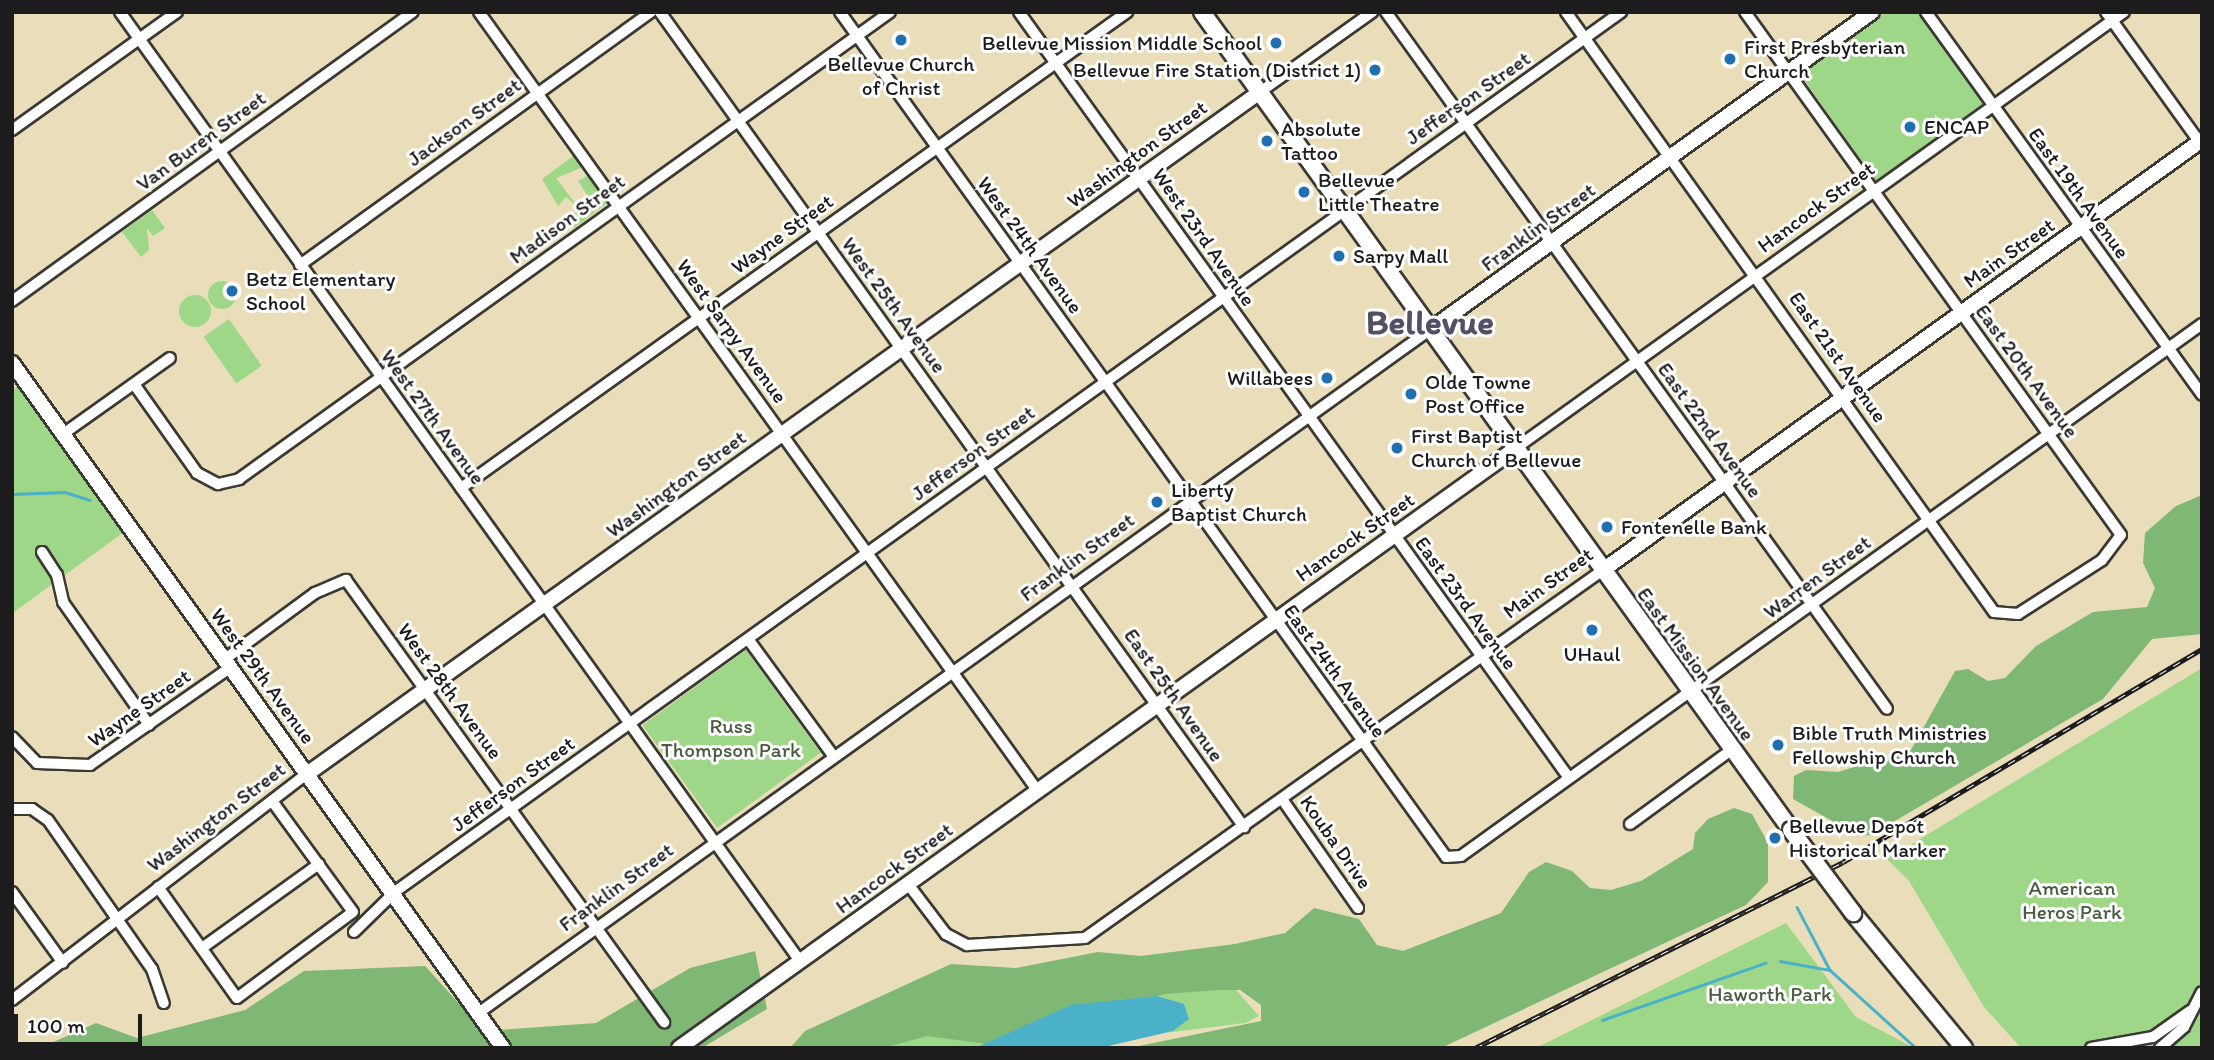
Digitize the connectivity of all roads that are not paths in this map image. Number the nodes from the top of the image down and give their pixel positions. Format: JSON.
{"nodes":[{"id":1,"x":120,"y":12,"type":"edge"},
{"id":2,"x":177,"y":12,"type":"edge"},
{"id":3,"x":413,"y":12,"type":"edge"},
{"id":4,"x":479,"y":12,"type":"edge"},
{"id":5,"x":651,"y":12,"type":"edge"},
{"id":6,"x":660,"y":12,"type":"edge"},
{"id":7,"x":840,"y":12,"type":"edge"},
{"id":8,"x":890,"y":12,"type":"edge"},
{"id":9,"x":1019,"y":12,"type":"edge"},
{"id":10,"x":1128,"y":12,"type":"edge"},
{"id":11,"x":1202,"y":12,"type":"edge"},
{"id":12,"x":1372,"y":12,"type":"edge"},
{"id":13,"x":1386,"y":12,"type":"edge"},
{"id":14,"x":1566,"y":12,"type":"edge"},
{"id":15,"x":1621,"y":12,"type":"edge"},
{"id":16,"x":1745,"y":12,"type":"edge"},
{"id":17,"x":1872,"y":12,"type":"edge"},
{"id":18,"x":1926,"y":12,"type":"edge"},
{"id":19,"x":2124,"y":12,"type":"edge"},
{"id":20,"x":2109,"y":17,"type":"edge"},
{"id":21,"x":856,"y":36,"type":"junction"},
{"id":22,"x":1585,"y":38,"type":"junction"},
{"id":23,"x":140,"y":39,"type":"junction"},
{"id":24,"x":1056,"y":63,"type":"junction"},
{"id":25,"x":1788,"y":72,"type":"junction"},
{"id":26,"x":1259,"y":92,"type":"junction"},
{"id":27,"x":538,"y":93,"type":"junction"},
{"id":28,"x":1992,"y":105,"type":"junction"},
{"id":29,"x":738,"y":120,"type":"junction"},
{"id":30,"x":1465,"y":123,"type":"junction"},
{"id":31,"x":12,"y":130,"type":"edge"},
{"id":32,"x":2201,"y":142,"type":"edge"},
{"id":33,"x":936,"y":147,"type":"junction"},
{"id":34,"x":219,"y":151,"type":"junction"},
{"id":35,"x":1671,"y":158,"type":"junction"},
{"id":36,"x":1139,"y":178,"type":"junction"},
{"id":37,"x":1874,"y":191,"type":"junction"},
{"id":38,"x":619,"y":206,"type":"junction"},
{"id":39,"x":1344,"y":210,"type":"junction"},
{"id":40,"x":2081,"y":228,"type":"junction"},
{"id":41,"x":818,"y":232,"type":"junction"},
{"id":42,"x":1551,"y":243,"type":"junction"},
{"id":43,"x":1020,"y":264,"type":"junction"},
{"id":44,"x":300,"y":265,"type":"junction"},
{"id":45,"x":1756,"y":276,"type":"junction"},
{"id":46,"x":1222,"y":296,"type":"junction"},
{"id":47,"x":12,"y":301,"type":"edge"},
{"id":48,"x":1961,"y":312,"type":"junction"},
{"id":49,"x":698,"y":318,"type":"junction"},
{"id":50,"x":2202,"y":324,"type":"edge"},
{"id":51,"x":1431,"y":329,"type":"junction"},
{"id":52,"x":2168,"y":348,"type":"junction"},
{"id":53,"x":902,"y":349,"type":"junction"},
{"id":54,"x":170,"y":358,"type":"dead end"},
{"id":55,"x":1637,"y":361,"type":"junction"},
{"id":56,"x":12,"y":363,"type":"edge"},
{"id":57,"x":380,"y":377,"type":"junction"},
{"id":58,"x":1104,"y":382,"type":"junction"},
{"id":59,"x":134,"y":384,"type":"junction"},
{"id":60,"x":2202,"y":394,"type":"edge"},
{"id":61,"x":1843,"y":396,"type":"junction"},
{"id":62,"x":1308,"y":416,"type":"junction"},
{"id":63,"x":63,"y":434,"type":"junction"},
{"id":64,"x":782,"y":434,"type":"junction"},
{"id":65,"x":2049,"y":435,"type":"junction"},
{"id":66,"x":1516,"y":448,"type":"junction"},
{"id":67,"x":986,"y":467,"type":"junction"},
{"id":68,"x":1724,"y":482,"type":"junction"},
{"id":69,"x":461,"y":488,"type":"junction"},
{"id":70,"x":1189,"y":501,"type":"junction"},
{"id":71,"x":1929,"y":520,"type":"junction"},
{"id":72,"x":1394,"y":534,"type":"junction"},
{"id":73,"x":42,"y":552,"type":"dead end"},
{"id":74,"x":867,"y":553,"type":"junction"},
{"id":75,"x":1603,"y":570,"type":"junction"},
{"id":76,"x":346,"y":580,"type":"joint"},
{"id":77,"x":2071,"y":580,"type":"joint"},
{"id":78,"x":1072,"y":586,"type":"junction"},
{"id":79,"x":1811,"y":604,"type":"junction"},
{"id":80,"x":544,"y":605,"type":"junction"},
{"id":81,"x":1274,"y":620,"type":"junction"},
{"id":82,"x":748,"y":639,"type":"junction"},
{"id":83,"x":1481,"y":657,"type":"junction"},
{"id":84,"x":228,"y":663,"type":"junction"},
{"id":85,"x":953,"y":672,"type":"junction"},
{"id":86,"x":425,"y":690,"type":"junction"},
{"id":87,"x":1690,"y":692,"type":"junction"},
{"id":88,"x":1157,"y":705,"type":"junction"},
{"id":89,"x":1887,"y":709,"type":"dead end"},
{"id":90,"x":629,"y":724,"type":"junction"},
{"id":91,"x":149,"y":725,"type":"junction"},
{"id":92,"x":12,"y":737,"type":"edge"},
{"id":93,"x":1362,"y":741,"type":"junction"},
{"id":94,"x":1731,"y":750,"type":"junction"},
{"id":95,"x":834,"y":757,"type":"junction"},
{"id":96,"x":307,"y":775,"type":"junction"},
{"id":97,"x":1569,"y":778,"type":"junction"},
{"id":98,"x":1037,"y":790,"type":"junction"},
{"id":99,"x":1282,"y":799,"type":"junction"},
{"id":100,"x":272,"y":800,"type":"junction"},
{"id":101,"x":12,"y":809,"type":"edge"},
{"id":102,"x":510,"y":809,"type":"junction"},
{"id":103,"x":1630,"y":824,"type":"dead end"},
{"id":104,"x":1244,"y":827,"type":"junction"},
{"id":105,"x":714,"y":843,"type":"junction"},
{"id":106,"x":1453,"y":859,"type":"joint"},
{"id":107,"x":319,"y":864,"type":"junction"},
{"id":108,"x":908,"y":884,"type":"junction"},
{"id":109,"x":158,"y":887,"type":"junction"},
{"id":110,"x":396,"y":891,"type":"junction"},
{"id":111,"x":12,"y":892,"type":"edge"},
{"id":112,"x":1358,"y":908,"type":"dead end"},
{"id":113,"x":118,"y":919,"type":"junction"},
{"id":114,"x":597,"y":927,"type":"junction"},
{"id":115,"x":354,"y":932,"type":"dead end"},
{"id":116,"x":202,"y":948,"type":"junction"},
{"id":117,"x":800,"y":961,"type":"junction"},
{"id":118,"x":63,"y":963,"type":"junction"},
{"id":119,"x":2202,"y":992,"type":"edge"},
{"id":120,"x":13,"y":998,"type":"edge"},
{"id":121,"x":164,"y":1003,"type":"dead end"},
{"id":122,"x":2190,"y":1011,"type":"junction"},
{"id":123,"x":477,"y":1014,"type":"junction"},
{"id":124,"x":664,"y":1023,"type":"dead end"},
{"id":125,"x":2105,"y":1047,"type":"edge"},
{"id":126,"x":503,"y":1048,"type":"edge"},
{"id":127,"x":679,"y":1048,"type":"edge"},
{"id":128,"x":1964,"y":1048,"type":"edge"},
{"id":129,"x":2091,"y":1048,"type":"edge"},
{"id":130,"x":2160,"y":1048,"type":"edge"}],
"edges":[{"from":1,"to":23,"type":"street","name":"West 27th Avenue"},
{"from":2,"to":23,"type":"street"},
{"from":3,"to":34,"type":"street","name":"Van Buren Street"},
{"from":4,"to":27,"type":"street","name":"West Sarpy Avenue"},
{"from":5,"to":27,"type":"street","name":"Jackson Street"},
{"from":6,"to":29,"type":"street","name":"West 25th Avenue"},
{"from":7,"to":21,"type":"street","name":"West 24th Avenue"},
{"from":8,"to":21,"type":"street","name":"Madison Street"},
{"from":9,"to":24,"type":"street","name":"West 23rd Avenue"},
{"from":10,"to":24,"type":"street","name":"Wayne Street"},
{"from":11,"to":26,"type":"main road","name":"East Mission Avenue"},
{"from":12,"to":26,"type":"street","name":"Washington Street"},
{"from":13,"to":30,"type":"street","name":"East 22nd Avenue"},
{"from":14,"to":22,"type":"street","name":"East 21st Avenue"},
{"from":15,"to":22,"type":"street","name":"Jefferson Street"},
{"from":16,"to":25,"type":"street","name":"East 20th Avenue"},
{"from":17,"to":25,"type":"street","name":"Franklin Street"},
{"from":18,"to":28,"type":"street","name":"East 19th Avenue"},
{"from":19,"to":20,"type":"street","name":"Hancock Street"},
{"from":20,"to":28,"type":"street","name":"Hancock Street"},
{"from":20,"to":32,"type":"street"},
{"from":21,"to":29,"type":"street","name":"Madison Street"},
{"from":21,"to":33,"type":"street","name":"West 24th Avenue"},
{"from":22,"to":30,"type":"street","name":"Jefferson Street"},
{"from":22,"to":35,"type":"street","name":"East 21st Avenue"},
{"from":23,"to":31,"type":"street"},
{"from":23,"to":34,"type":"street","name":"West 27th Avenue"},
{"from":24,"to":33,"type":"street","name":"Wayne Street"},
{"from":24,"to":36,"type":"street","name":"West 23rd Avenue"},
{"from":25,"to":35,"type":"street","name":"Franklin Street"},
{"from":25,"to":37,"type":"street","name":"East 20th Avenue"},
{"from":26,"to":36,"type":"street","name":"Washington Street"},
{"from":26,"to":39,"type":"main road","name":"East Mission Avenue"},
{"from":27,"to":38,"type":"street","name":"West Sarpy Avenue"},
{"from":27,"to":44,"type":"street","name":"Jackson Street"},
{"from":28,"to":37,"type":"street","name":"Hancock Street"},
{"from":28,"to":40,"type":"street","name":"East 19th Avenue"},
{"from":29,"to":38,"type":"street","name":"Madison Street"},
{"from":29,"to":41,"type":"street","name":"West 25th Avenue"},
{"from":30,"to":39,"type":"street","name":"Jefferson Street"},
{"from":30,"to":42,"type":"street","name":"East 22nd Avenue"},
{"from":32,"to":40,"type":"street","name":"Main Street"},
{"from":33,"to":41,"type":"street","name":"Wayne Street"},
{"from":33,"to":43,"type":"street","name":"West 24th Avenue"},
{"from":34,"to":44,"type":"street","name":"West 27th Avenue"},
{"from":34,"to":47,"type":"street","name":"Van Buren Street"},
{"from":35,"to":42,"type":"street","name":"Franklin Street"},
{"from":35,"to":45,"type":"street","name":"East 21st Avenue"},
{"from":36,"to":43,"type":"street","name":"Washington Street"},
{"from":36,"to":46,"type":"street","name":"West 23rd Avenue"},
{"from":37,"to":45,"type":"street","name":"Hancock Street"},
{"from":37,"to":48,"type":"street","name":"East 20th Avenue"},
{"from":38,"to":49,"type":"street","name":"West Sarpy Avenue"},
{"from":38,"to":57,"type":"street","name":"Madison Street"},
{"from":39,"to":46,"type":"street","name":"Jefferson Street"},
{"from":39,"to":51,"type":"main road","name":"East Mission Avenue"},
{"from":40,"to":48,"type":"street","name":"Main Street"},
{"from":40,"to":52,"type":"street","name":"East 19th Avenue"},
{"from":41,"to":49,"type":"street","name":"Wayne Street"},
{"from":41,"to":53,"type":"street","name":"West 25th Avenue"},
{"from":42,"to":51,"type":"street","name":"Franklin Street"},
{"from":42,"to":55,"type":"street","name":"East 22nd Avenue"},
{"from":43,"to":53,"type":"street","name":"Washington Street"},
{"from":43,"to":58,"type":"street","name":"West 24th Avenue"},
{"from":44,"to":57,"type":"street","name":"West 27th Avenue"},
{"from":45,"to":55,"type":"street","name":"Hancock Street"},
{"from":45,"to":61,"type":"street","name":"East 21st Avenue"},
{"from":46,"to":58,"type":"street","name":"Jefferson Street"},
{"from":46,"to":62,"type":"street","name":"West 23rd Avenue"},
{"from":48,"to":61,"type":"street","name":"Main Street"},
{"from":48,"to":65,"type":"street","name":"East 20th Avenue"},
{"from":49,"to":64,"type":"street","name":"West Sarpy Avenue"},
{"from":49,"to":69,"type":"street","name":"Wayne Street"},
{"from":50,"to":52,"type":"street","name":"Warren Street"},
{"from":51,"to":62,"type":"street","name":"Franklin Street"},
{"from":51,"to":66,"type":"main road","name":"East Mission Avenue"},
{"from":52,"to":60,"type":"street","name":"East 19th Avenue"},
{"from":52,"to":65,"type":"street","name":"Warren Street"},
{"from":53,"to":64,"type":"street","name":"Washington Street"},
{"from":53,"to":67,"type":"street","name":"West 25th Avenue"},
{"from":54,"to":59,"type":"street"},
{"from":55,"to":66,"type":"street","name":"Hancock Street"},
{"from":55,"to":68,"type":"street","name":"East 22nd Avenue"},
{"from":56,"to":63,"type":"street","name":"West 29th Avenue"},
{"from":57,"to":59,"type":"street","name":"Madison Street"},
{"from":57,"to":69,"type":"street","name":"West 27th Avenue"},
{"from":58,"to":67,"type":"street","name":"Jefferson Street"},
{"from":58,"to":70,"type":"street","name":"West 24th Avenue"},
{"from":59,"to":63,"type":"street"},
{"from":61,"to":68,"type":"street","name":"Main Street"},
{"from":61,"to":71,"type":"street","name":"East 21st Avenue"},
{"from":62,"to":70,"type":"street","name":"Franklin Street"},
{"from":62,"to":72,"type":"street","name":"East 23rd Avenue"},
{"from":63,"to":84,"type":"street","name":"West 29th Avenue"},
{"from":64,"to":74,"type":"street","name":"West Sarpy Avenue"},
{"from":64,"to":80,"type":"street","name":"Washington Street"},
{"from":65,"to":71,"type":"street","name":"Warren Street"},
{"from":65,"to":77,"type":"street","name":"East 20th Avenue"},
{"from":66,"to":72,"type":"street","name":"Hancock Street"},
{"from":66,"to":75,"type":"main road","name":"East Mission Avenue"},
{"from":67,"to":74,"type":"street","name":"Jefferson Street"},
{"from":67,"to":78,"type":"street","name":"West 25th Avenue"},
{"from":68,"to":75,"type":"street","name":"Main Street"},
{"from":68,"to":79,"type":"street","name":"East 22nd Avenue"},
{"from":69,"to":80,"type":"street","name":"West 27th Avenue"},
{"from":70,"to":78,"type":"street","name":"Franklin Street"},
{"from":70,"to":81,"type":"street","name":"East 24th Avenue"},
{"from":71,"to":77,"type":"street","name":"East 21st Avenue"},
{"from":71,"to":79,"type":"street","name":"Warren Street"},
{"from":72,"to":81,"type":"street","name":"Hancock Street"},
{"from":72,"to":83,"type":"street","name":"East 23rd Avenue"},
{"from":73,"to":91,"type":"street"},
{"from":74,"to":82,"type":"street","name":"Jefferson Street"},
{"from":74,"to":85,"type":"street","name":"West Sarpy Avenue"},
{"from":75,"to":83,"type":"street","name":"Main Street"},
{"from":75,"to":87,"type":"main road","name":"East Mission Avenue"},
{"from":76,"to":84,"type":"street","name":"Wayne Street"},
{"from":76,"to":86,"type":"street","name":"West 28th Avenue"},
{"from":78,"to":85,"type":"street","name":"Franklin Street"},
{"from":78,"to":88,"type":"street","name":"East 25th Avenue"},
{"from":79,"to":87,"type":"street","name":"Warren Street"},
{"from":79,"to":89,"type":"street","name":"East 22nd Avenue"},
{"from":80,"to":86,"type":"street","name":"Washington Street"},
{"from":80,"to":90,"type":"street","name":"West 27th Avenue"},
{"from":81,"to":88,"type":"street","name":"Hancock Street"},
{"from":81,"to":93,"type":"street","name":"East 24th Avenue"},
{"from":82,"to":90,"type":"street","name":"Jefferson Street"},
{"from":82,"to":95,"type":"street"},
{"from":83,"to":93,"type":"street","name":"Main Street"},
{"from":83,"to":97,"type":"street","name":"East 23rd Avenue"},
{"from":84,"to":91,"type":"street","name":"Wayne Street"},
{"from":84,"to":96,"type":"street","name":"West 29th Avenue"},
{"from":85,"to":95,"type":"street","name":"Franklin Street"},
{"from":85,"to":98,"type":"street","name":"West Sarpy Avenue"},
{"from":86,"to":96,"type":"street","name":"Washington Street"},
{"from":86,"to":102,"type":"street","name":"West 28th Avenue"},
{"from":87,"to":94,"type":"main road","name":"East Mission Avenue"},
{"from":87,"to":97,"type":"street","name":"Warren Street"},
{"from":88,"to":98,"type":"street","name":"Hancock Street"},
{"from":88,"to":104,"type":"street","name":"East 25th Avenue"},
{"from":90,"to":102,"type":"street","name":"Jefferson Street"},
{"from":90,"to":105,"type":"street","name":"West 27th Avenue"},
{"from":91,"to":92,"type":"street","name":"Wayne Street"},
{"from":93,"to":99,"type":"street","name":"Main Street"},
{"from":93,"to":106,"type":"street","name":"East 24th Avenue"},
{"from":94,"to":103,"type":"street"},
{"from":94,"to":128,"type":"main road","name":"East Mission Avenue","bridge":true},
{"from":95,"to":105,"type":"street","name":"Franklin Street"},
{"from":96,"to":100,"type":"street","name":"Washington Street"},
{"from":96,"to":110,"type":"street","name":"West 29th Avenue"},
{"from":97,"to":106,"type":"street","name":"Warren Street"},
{"from":98,"to":108,"type":"street","name":"Hancock Street"},
{"from":99,"to":104,"type":"street","name":"Main Street"},
{"from":99,"to":112,"type":"street","name":"Kouba Drive"},
{"from":100,"to":107,"type":"street"},
{"from":100,"to":109,"type":"street","name":"Washington Street"},
{"from":101,"to":113,"type":"street"},
{"from":102,"to":110,"type":"street","name":"Jefferson Street"},
{"from":102,"to":114,"type":"street","name":"West 28th Avenue"},
{"from":104,"to":108,"type":"street","name":"Main Street"},
{"from":105,"to":114,"type":"street","name":"Franklin Street"},
{"from":105,"to":117,"type":"street","name":"West 27th Avenue"},
{"from":107,"to":116,"type":"street"},
{"from":107,"to":116,"type":"street"},
{"from":108,"to":117,"type":"street","name":"Hancock Street"},
{"from":109,"to":113,"type":"street","name":"Washington Street"},
{"from":109,"to":116,"type":"street"},
{"from":110,"to":115,"type":"street","name":"Jefferson Street"},
{"from":110,"to":123,"type":"street","name":"West 29th Avenue"},
{"from":111,"to":118,"type":"street"},
{"from":113,"to":118,"type":"street","name":"Washington Street"},
{"from":113,"to":121,"type":"street"},
{"from":114,"to":123,"type":"street","name":"Franklin Street"},
{"from":114,"to":124,"type":"street","name":"West 28th Avenue"},
{"from":117,"to":127,"type":"street","name":"Hancock Street"},
{"from":118,"to":120,"type":"street","name":"Washington Street"},
{"from":119,"to":122,"type":"street"},
{"from":122,"to":125,"type":"street"},
{"from":122,"to":130,"type":"street"},
{"from":123,"to":126,"type":"street","name":"West 29th Avenue"},
{"from":125,"to":129,"type":"street"}]}
